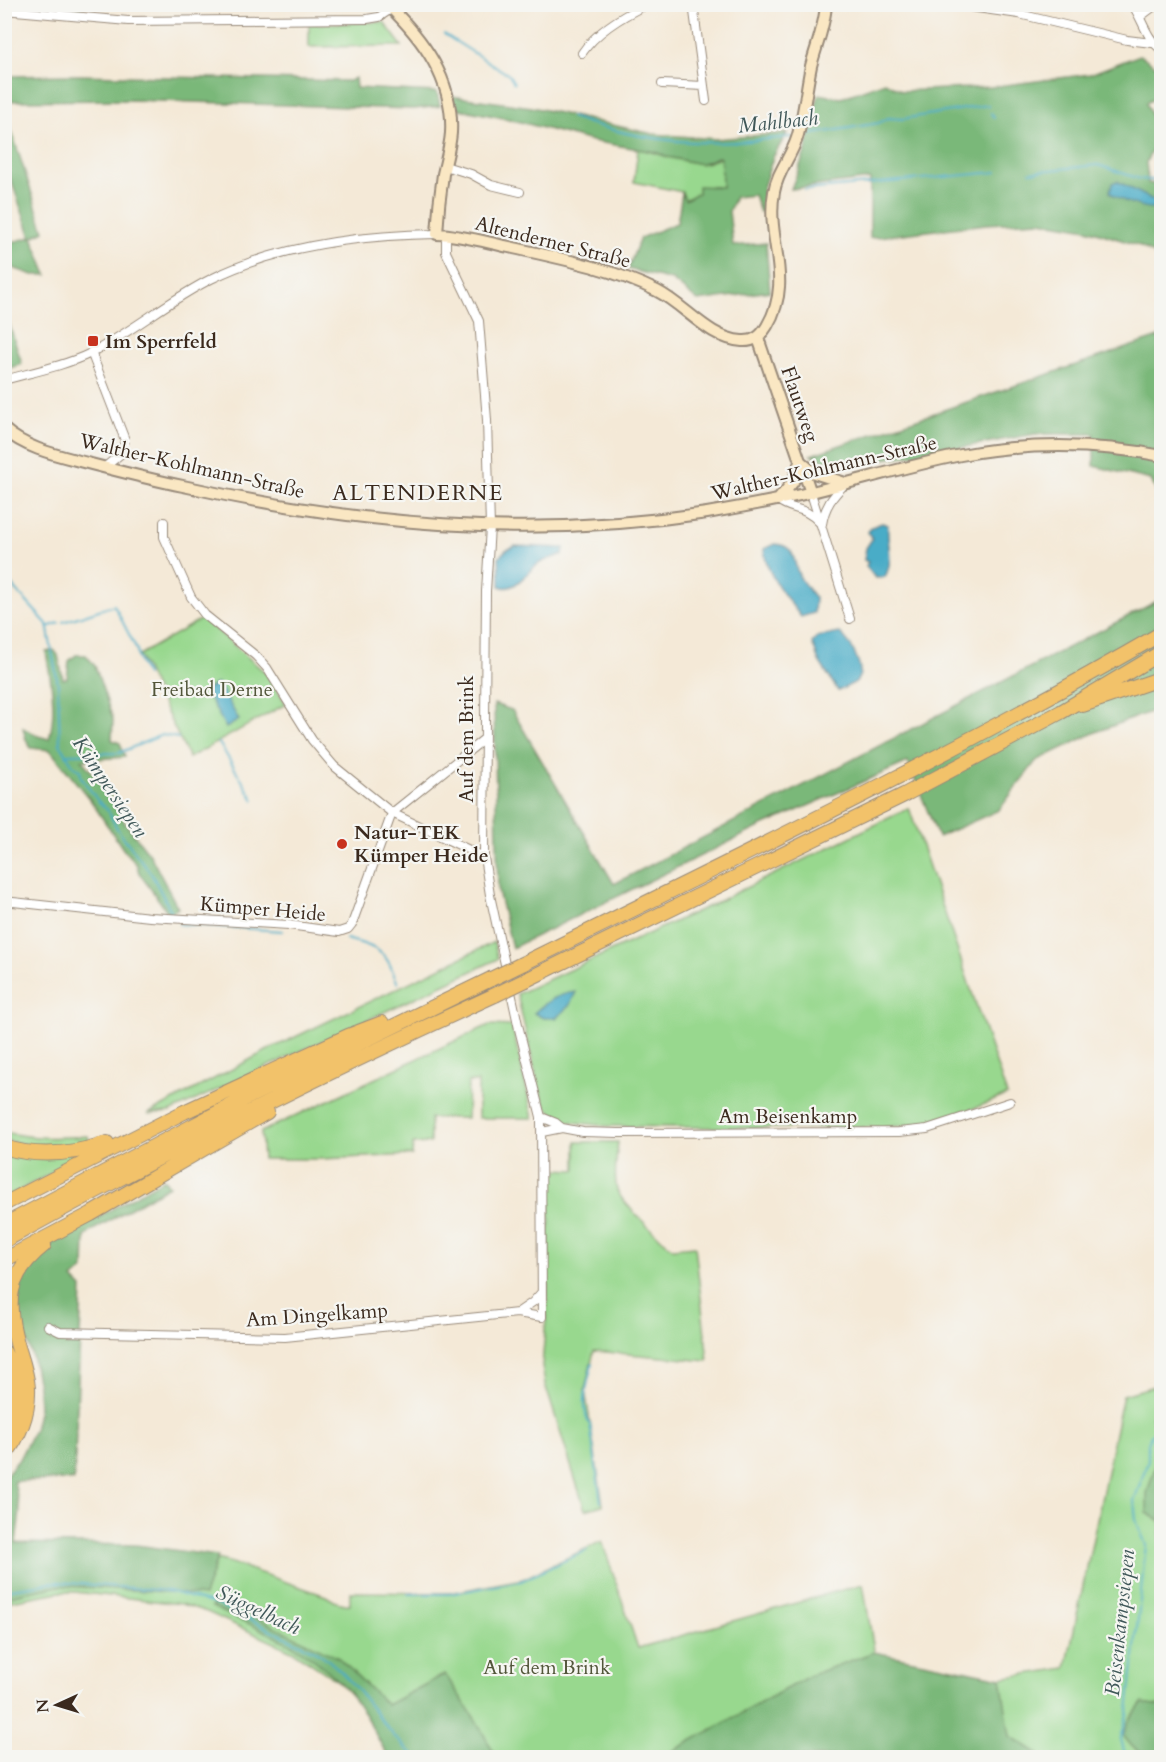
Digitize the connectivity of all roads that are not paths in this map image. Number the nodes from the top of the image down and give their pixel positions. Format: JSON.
{"nodes":[{"id":1,"x":648,"y":4,"type":"edge"},
{"id":2,"x":693,"y":4,"type":"edge"},
{"id":3,"x":826,"y":4,"type":"edge"},
{"id":4,"x":949,"y":4,"type":"edge"},
{"id":5,"x":1132,"y":4,"type":"edge"},
{"id":6,"x":1157,"y":4,"type":"edge"},
{"id":7,"x":389,"y":6,"type":"edge"},
{"id":8,"x":4,"y":10,"type":"edge"},
{"id":9,"x":1141,"y":16,"type":"junction"},
{"id":10,"x":1152,"y":42,"type":"junction"},
{"id":11,"x":1161,"y":50,"type":"edge"},
{"id":12,"x":582,"y":53,"type":"dead end"},
{"id":13,"x":662,"y":84,"type":"dead end"},
{"id":14,"x":704,"y":86,"type":"junction"},
{"id":15,"x":706,"y":101,"type":"dead end"},
{"id":16,"x":445,"y":166,"type":"junction"},
{"id":17,"x":520,"y":192,"type":"dead end"},
{"id":18,"x":442,"y":234,"type":"junction"},
{"id":19,"x":758,"y":338,"type":"junction"},
{"id":20,"x":91,"y":352,"type":"junction"},
{"id":21,"x":4,"y":380,"type":"edge"},
{"id":22,"x":4,"y":429,"type":"edge"},
{"id":23,"x":1161,"y":456,"type":"edge"},
{"id":24,"x":800,"y":461,"type":"junction"},
{"id":25,"x":105,"y":467,"type":"junction"},
{"id":26,"x":846,"y":483,"type":"junction"},
{"id":27,"x":811,"y":493,"type":"junction"},
{"id":28,"x":778,"y":501,"type":"junction"},
{"id":29,"x":165,"y":522,"type":"dead end"},
{"id":30,"x":822,"y":526,"type":"junction"},
{"id":31,"x":490,"y":527,"type":"junction"},
{"id":32,"x":850,"y":619,"type":"dead end"},
{"id":33,"x":1161,"y":633,"type":"edge"},
{"id":34,"x":1161,"y":652,"type":"edge"},
{"id":35,"x":1161,"y":678,"type":"edge"},
{"id":36,"x":1061,"y":712,"type":"junction"},
{"id":37,"x":484,"y":739,"type":"junction"},
{"id":38,"x":392,"y":813,"type":"junction"},
{"id":39,"x":484,"y":857,"type":"junction"},
{"id":40,"x":4,"y":901,"type":"edge"},
{"id":41,"x":419,"y":1014,"type":"junction"},
{"id":42,"x":305,"y":1085,"type":"junction"},
{"id":43,"x":1010,"y":1102,"type":"dead end"},
{"id":44,"x":541,"y":1118,"type":"junction"},
{"id":45,"x":157,"y":1126,"type":"junction"},
{"id":46,"x":562,"y":1128,"type":"junction"},
{"id":47,"x":542,"y":1132,"type":"junction"},
{"id":48,"x":4,"y":1147,"type":"edge"},
{"id":49,"x":4,"y":1204,"type":"edge"},
{"id":50,"x":91,"y":1214,"type":"junction"},
{"id":51,"x":4,"y":1225,"type":"edge"},
{"id":52,"x":4,"y":1241,"type":"edge"},
{"id":53,"x":4,"y":1260,"type":"edge"},
{"id":54,"x":541,"y":1292,"type":"junction"},
{"id":55,"x":518,"y":1313,"type":"junction"},
{"id":56,"x":542,"y":1317,"type":"joint"},
{"id":57,"x":48,"y":1326,"type":"dead end"},
{"id":58,"x":4,"y":1352,"type":"edge"},
{"id":59,"x":4,"y":1438,"type":"edge"},
{"id":60,"x":4,"y":1456,"type":"edge"}],
"edges":[{"from":1,"to":12,"type":"street"},
{"from":2,"to":14,"type":"street"},
{"from":3,"to":19,"type":"main road"},
{"from":4,"to":10,"type":"street"},
{"from":5,"to":9,"type":"street"},
{"from":6,"to":9,"type":"street"},
{"from":7,"to":8,"type":"street"},
{"from":7,"to":16,"type":"main road","name":"Auf dem Brink"},
{"from":9,"to":10,"type":"street"},
{"from":10,"to":11,"type":"street"},
{"from":13,"to":14,"type":"street"},
{"from":14,"to":15,"type":"street"},
{"from":16,"to":17,"type":"street"},
{"from":16,"to":18,"type":"main road","name":"Auf dem Brink"},
{"from":18,"to":19,"type":"main road","name":"Altenderner Straße"},
{"from":18,"to":20,"type":"street","name":"Altenderner Straße"},
{"from":18,"to":31,"type":"street","name":"Auf dem Brink"},
{"from":19,"to":24,"type":"main road","name":"Flautweg"},
{"from":20,"to":21,"type":"street","name":"Altenderner Straße"},
{"from":20,"to":25,"type":"street"},
{"from":22,"to":25,"type":"main road","name":"Walther-Kohlmann-Straße"},
{"from":23,"to":26,"type":"main road","name":"Walther-Kohlmann-Straße"},
{"from":24,"to":26,"type":"main road"},
{"from":24,"to":27,"type":"main road","name":"Flautweg"},
{"from":24,"to":28,"type":"main road"},
{"from":25,"to":31,"type":"main road","name":"Walther-Kohlmann-Straße"},
{"from":26,"to":27,"type":"main road","name":"Walther-Kohlmann-Straße"},
{"from":26,"to":30,"type":"street"},
{"from":27,"to":28,"type":"main road","name":"Walther-Kohlmann-Straße"},
{"from":27,"to":30,"type":"street","name":"Flautweg"},
{"from":28,"to":30,"type":"street"},
{"from":28,"to":31,"type":"main road","name":"Walther-Kohlmann-Straße"},
{"from":29,"to":38,"type":"street"},
{"from":30,"to":32,"type":"street","name":"Flautweg"},
{"from":31,"to":37,"type":"street","name":"Auf dem Brink"},
{"from":33,"to":41,"type":"highway","bridge":true},
{"from":34,"to":36,"type":"highway"},
{"from":35,"to":36,"type":"highway"},
{"from":36,"to":42,"type":"highway","bridge":true},
{"from":37,"to":38,"type":"street"},
{"from":37,"to":39,"type":"street","name":"Auf dem Brink"},
{"from":38,"to":39,"type":"street"},
{"from":38,"to":40,"type":"street","name":"Kümper Heide"},
{"from":39,"to":44,"type":"street","name":"Auf dem Brink"},
{"from":41,"to":45,"type":"highway"},
{"from":41,"to":51,"type":"highway"},
{"from":42,"to":50,"type":"highway"},
{"from":42,"to":52,"type":"highway"},
{"from":43,"to":46,"type":"street","name":"Am Beisenkamp"},
{"from":44,"to":46,"type":"street","name":"Am Beisenkamp"},
{"from":44,"to":47,"type":"street","name":"Auf dem Brink"},
{"from":45,"to":48,"type":"highway"},
{"from":45,"to":49,"type":"highway"},
{"from":46,"to":47,"type":"street","name":"Am Beisenkamp"},
{"from":47,"to":54,"type":"street","name":"Auf dem Brink"},
{"from":50,"to":53,"type":"highway"},
{"from":50,"to":60,"type":"highway"},
{"from":54,"to":55,"type":"street"},
{"from":54,"to":56,"type":"street","name":"Auf dem Brink"},
{"from":55,"to":56,"type":"street","name":"Am Dingelkamp"},
{"from":55,"to":57,"type":"street","name":"Am Dingelkamp"},
{"from":58,"to":59,"type":"highway"}]}
